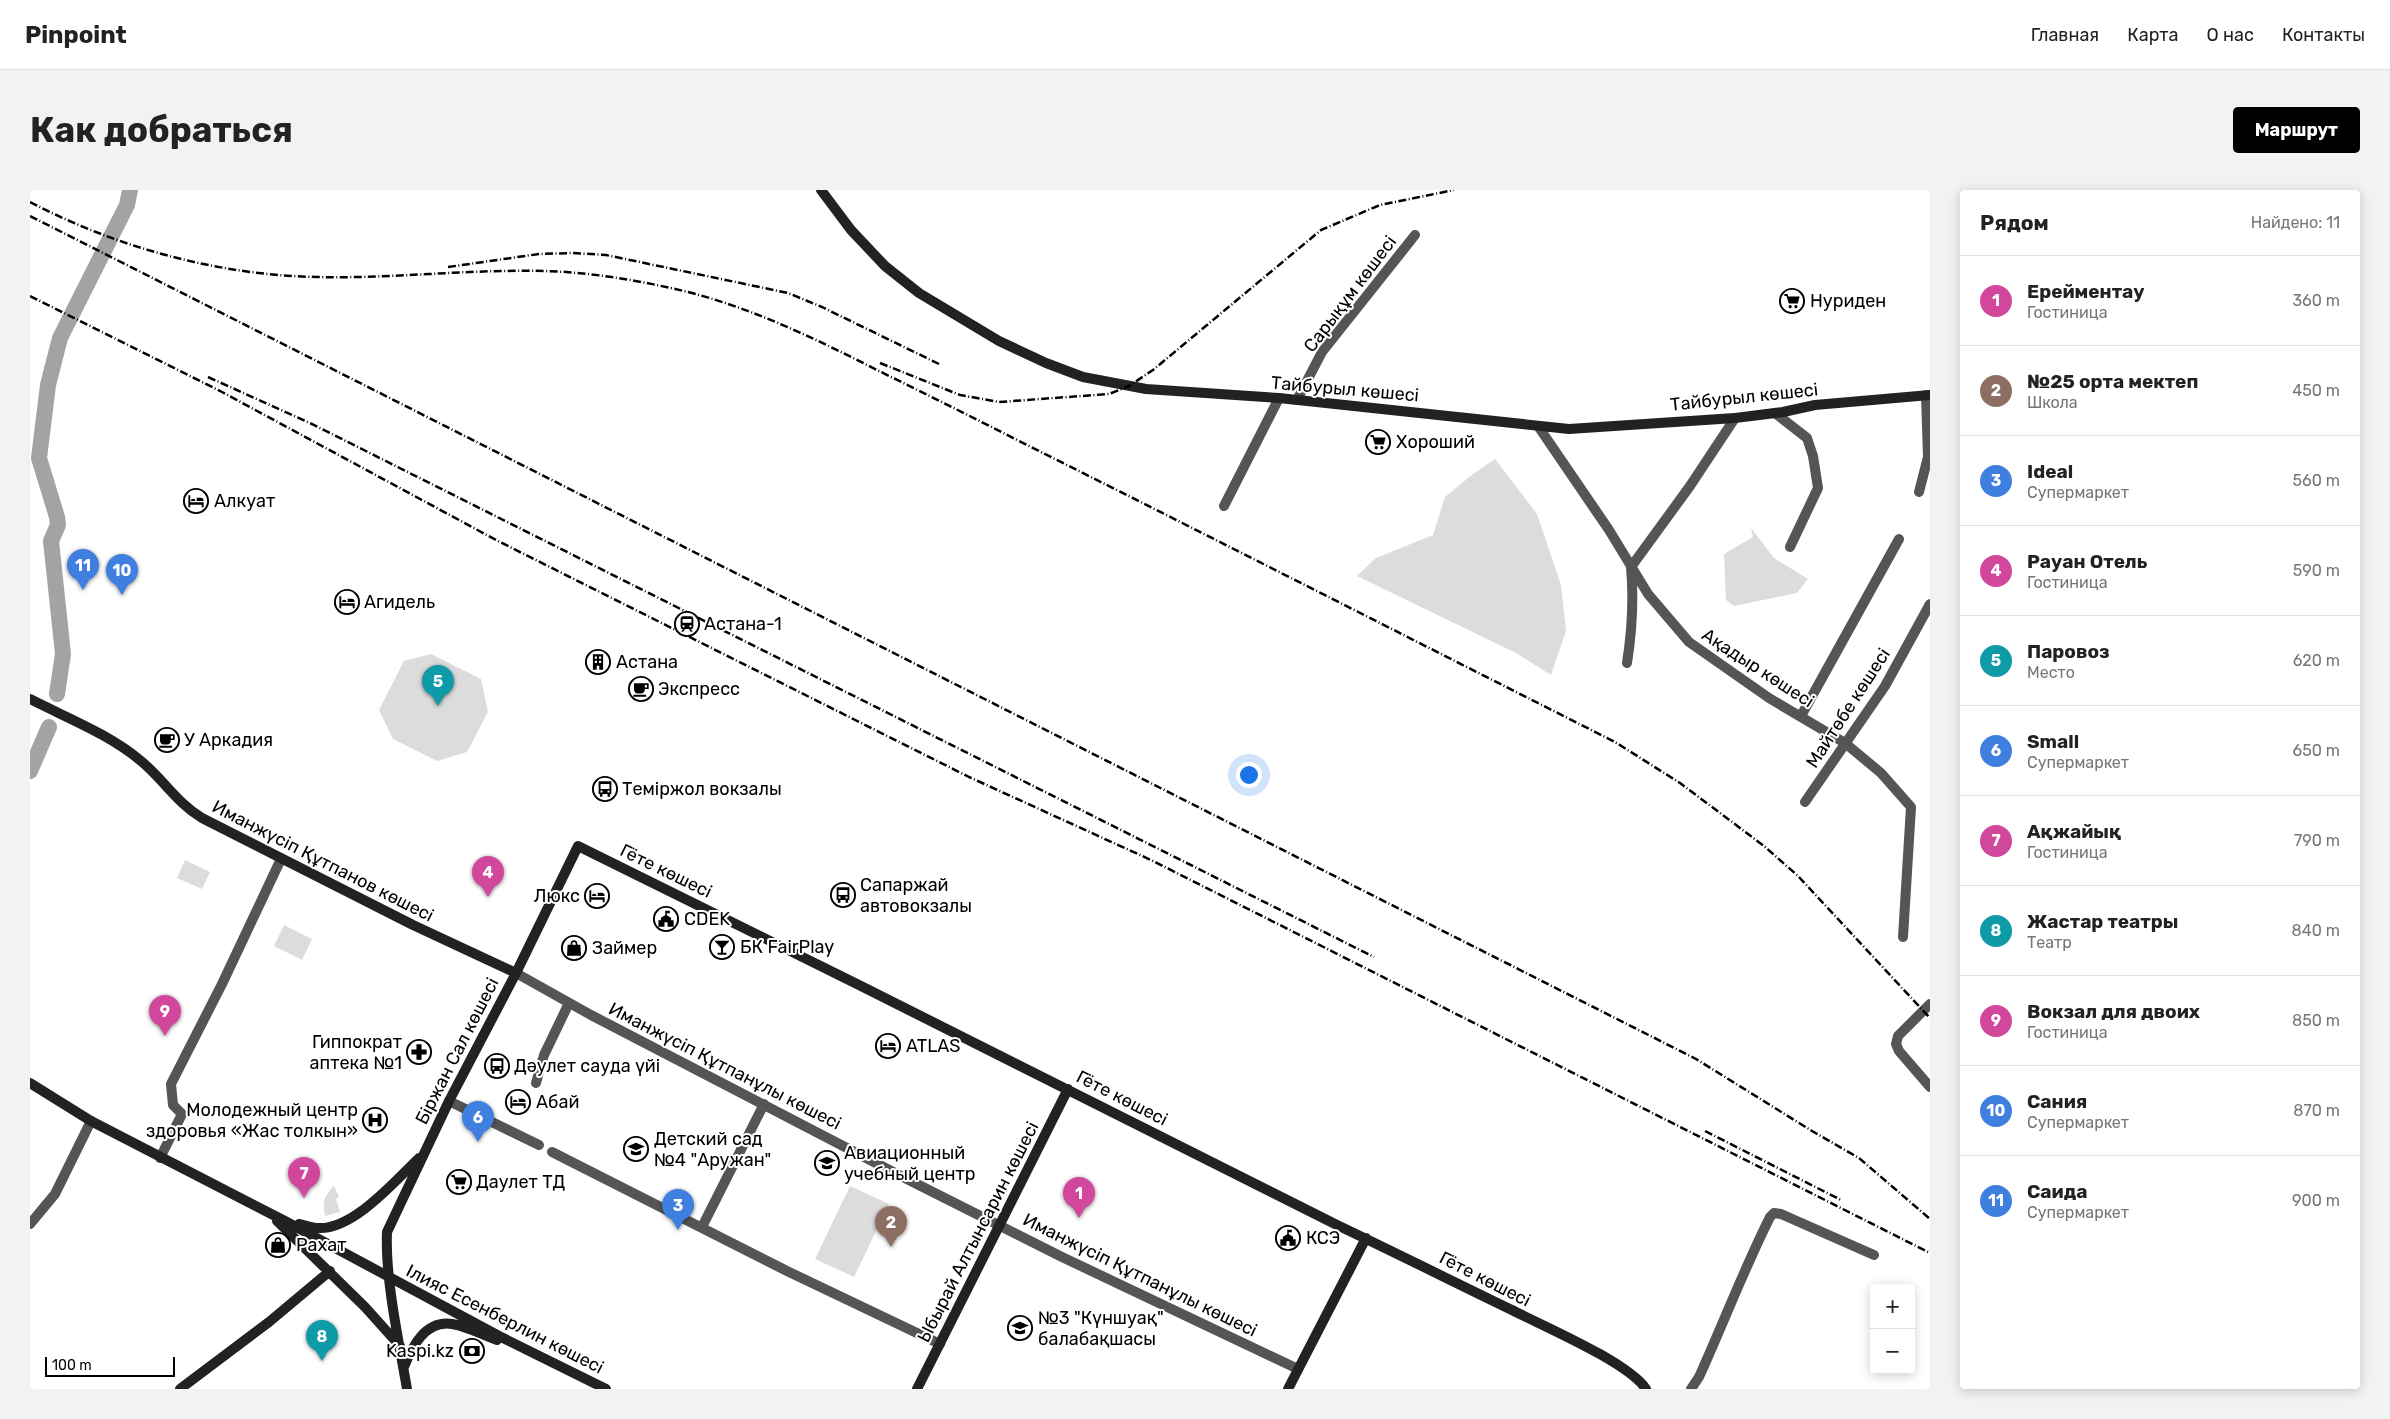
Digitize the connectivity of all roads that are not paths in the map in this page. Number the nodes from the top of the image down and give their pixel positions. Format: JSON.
{"nodes":[{"id":1,"x":821,"y":190,"type":"edge"},
{"id":2,"x":1415,"y":235,"type":"dead end"},
{"id":3,"x":1928,"y":395,"type":"edge"},
{"id":4,"x":1279,"y":398,"type":"junction"},
{"id":5,"x":1297,"y":400,"type":"junction"},
{"id":6,"x":1775,"y":413,"type":"junction"},
{"id":7,"x":1735,"y":418,"type":"junction"},
{"id":8,"x":1538,"y":426,"type":"junction"},
{"id":9,"x":1919,"y":492,"type":"dead end"},
{"id":10,"x":1224,"y":506,"type":"dead end"},
{"id":11,"x":1899,"y":538,"type":"dead end"},
{"id":12,"x":1790,"y":547,"type":"dead end"},
{"id":13,"x":1631,"y":567,"type":"junction"},
{"id":14,"x":1930,"y":604,"type":"edge"},
{"id":15,"x":1627,"y":663,"type":"dead end"},
{"id":16,"x":30,"y":699,"type":"edge"},
{"id":17,"x":1801,"y":716,"type":"junction"},
{"id":18,"x":1845,"y":743,"type":"junction"},
{"id":19,"x":1805,"y":802,"type":"dead end"},
{"id":20,"x":578,"y":846,"type":"joint"},
{"id":21,"x":281,"y":859,"type":"junction"},
{"id":22,"x":1903,"y":936,"type":"dead end"},
{"id":23,"x":516,"y":973,"type":"junction"},
{"id":24,"x":569,"y":1003,"type":"junction"},
{"id":25,"x":1930,"y":1004,"type":"edge"},
{"id":26,"x":30,"y":1082,"type":"edge"},
{"id":27,"x":536,"y":1083,"type":"dead end"},
{"id":28,"x":1930,"y":1087,"type":"edge"},
{"id":29,"x":1068,"y":1089,"type":"junction"},
{"id":30,"x":449,"y":1101,"type":"junction"},
{"id":31,"x":764,"y":1104,"type":"junction"},
{"id":32,"x":91,"y":1121,"type":"junction"},
{"id":33,"x":539,"y":1145,"type":"dead end"},
{"id":34,"x":552,"y":1152,"type":"dead end"},
{"id":35,"x":423,"y":1154,"type":"junction"},
{"id":36,"x":160,"y":1158,"type":"junction"},
{"id":37,"x":270,"y":1214,"type":"junction"},
{"id":38,"x":285,"y":1221,"type":"junction"},
{"id":39,"x":30,"y":1224,"type":"edge"},
{"id":40,"x":1000,"y":1226,"type":"junction"},
{"id":41,"x":702,"y":1227,"type":"junction"},
{"id":42,"x":1366,"y":1238,"type":"junction"},
{"id":43,"x":1874,"y":1255,"type":"dead end"},
{"id":44,"x":330,"y":1271,"type":"junction"},
{"id":45,"x":390,"y":1277,"type":"junction"},
{"id":46,"x":940,"y":1344,"type":"junction"},
{"id":47,"x":401,"y":1347,"type":"junction"},
{"id":48,"x":522,"y":1347,"type":"junction"},
{"id":49,"x":404,"y":1368,"type":"junction"},
{"id":50,"x":1298,"y":1370,"type":"junction"},
{"id":51,"x":180,"y":1389,"type":"edge"},
{"id":52,"x":408,"y":1389,"type":"edge"},
{"id":53,"x":606,"y":1389,"type":"edge"},
{"id":54,"x":917,"y":1389,"type":"edge"},
{"id":55,"x":1288,"y":1389,"type":"edge"},
{"id":56,"x":1646,"y":1389,"type":"edge"},
{"id":57,"x":1691,"y":1389,"type":"edge"}],
"edges":[{"from":1,"to":4,"type":"main road","name":"Тайбурыл көшесі"},
{"from":2,"to":5,"type":"street","name":"Сарықұм көшесі"},
{"from":3,"to":6,"type":"main road","name":"Тайбурыл көшесі"},
{"from":3,"to":9,"type":"street"},
{"from":4,"to":5,"type":"main road","name":"Тайбурыл көшесі"},
{"from":4,"to":10,"type":"street"},
{"from":5,"to":8,"type":"main road","name":"Тайбурыл көшесі"},
{"from":6,"to":7,"type":"main road","name":"Тайбурыл көшесі"},
{"from":6,"to":12,"type":"street"},
{"from":7,"to":8,"type":"main road","name":"Тайбурыл көшесі"},
{"from":7,"to":13,"type":"street"},
{"from":8,"to":13,"type":"street","name":"Ақадыр көшесі"},
{"from":11,"to":17,"type":"street"},
{"from":13,"to":15,"type":"street"},
{"from":13,"to":17,"type":"street","name":"Ақадыр көшесі"},
{"from":14,"to":18,"type":"street","name":"Майтөбе көшесі"},
{"from":16,"to":21,"type":"main road","name":"Иманжүсіп Құтпанов көшесі"},
{"from":17,"to":18,"type":"street","name":"Ақадыр көшесі"},
{"from":18,"to":19,"type":"street","name":"Майтөбе көшесі"},
{"from":18,"to":22,"type":"street","name":"Ақадыр көшесі"},
{"from":20,"to":23,"type":"main road","name":"Біржан Сал көшесі"},
{"from":20,"to":29,"type":"main road","name":"Гёте көшесі"},
{"from":21,"to":23,"type":"main road","name":"Иманжүсіп Құтпанов көшесі"},
{"from":21,"to":36,"type":"street"},
{"from":23,"to":24,"type":"street","name":"Иманжүсіп Құтпанұлы көшесі"},
{"from":23,"to":30,"type":"main road","name":"Біржан Сал көшесі"},
{"from":24,"to":27,"type":"street"},
{"from":24,"to":31,"type":"street","name":"Иманжүсіп Құтпанұлы көшесі"},
{"from":25,"to":28,"type":"street"},
{"from":26,"to":32,"type":"main road"},
{"from":29,"to":40,"type":"main road","name":"Ыбырай Алтынсарин көшесі"},
{"from":29,"to":42,"type":"main road","name":"Гёте көшесі"},
{"from":30,"to":33,"type":"street"},
{"from":30,"to":35,"type":"main road","name":"Біржан Сал көшесі"},
{"from":31,"to":40,"type":"street","name":"Иманжүсіп Құтпанұлы көшесі"},
{"from":31,"to":41,"type":"street"},
{"from":32,"to":36,"type":"main road"},
{"from":32,"to":39,"type":"street"},
{"from":34,"to":41,"type":"street"},
{"from":35,"to":38,"type":"main road"},
{"from":35,"to":45,"type":"main road","name":"Біржан Сал көшесі"},
{"from":36,"to":37,"type":"main road"},
{"from":37,"to":38,"type":"main road"},
{"from":37,"to":44,"type":"main road"},
{"from":38,"to":45,"type":"main road","name":"Ілияс Есенберлин көшесі"},
{"from":40,"to":46,"type":"main road","name":"Ыбырай Алтынсарин көшесі"},
{"from":40,"to":50,"type":"street","name":"Иманжүсіп Құтпанұлы көшесі"},
{"from":41,"to":46,"type":"street"},
{"from":42,"to":50,"type":"main road"},
{"from":42,"to":56,"type":"main road","name":"Гёте көшесі"},
{"from":43,"to":57,"type":"street"},
{"from":44,"to":47,"type":"main road"},
{"from":44,"to":51,"type":"main road"},
{"from":45,"to":47,"type":"main road","name":"Біржан Сал көшесі"},
{"from":45,"to":48,"type":"main road","name":"Ілияс Есенберлин көшесі"},
{"from":46,"to":54,"type":"main road","name":"Ыбырай Алтынсарин көшесі"},
{"from":47,"to":49,"type":"main road","name":"Біржан Сал көшесі"},
{"from":48,"to":49,"type":"main road"},
{"from":48,"to":53,"type":"main road","name":"Ілияс Есенберлин көшесі"},
{"from":49,"to":52,"type":"main road","name":"Біржан Сал көшесі"},
{"from":50,"to":55,"type":"main road"}]}
